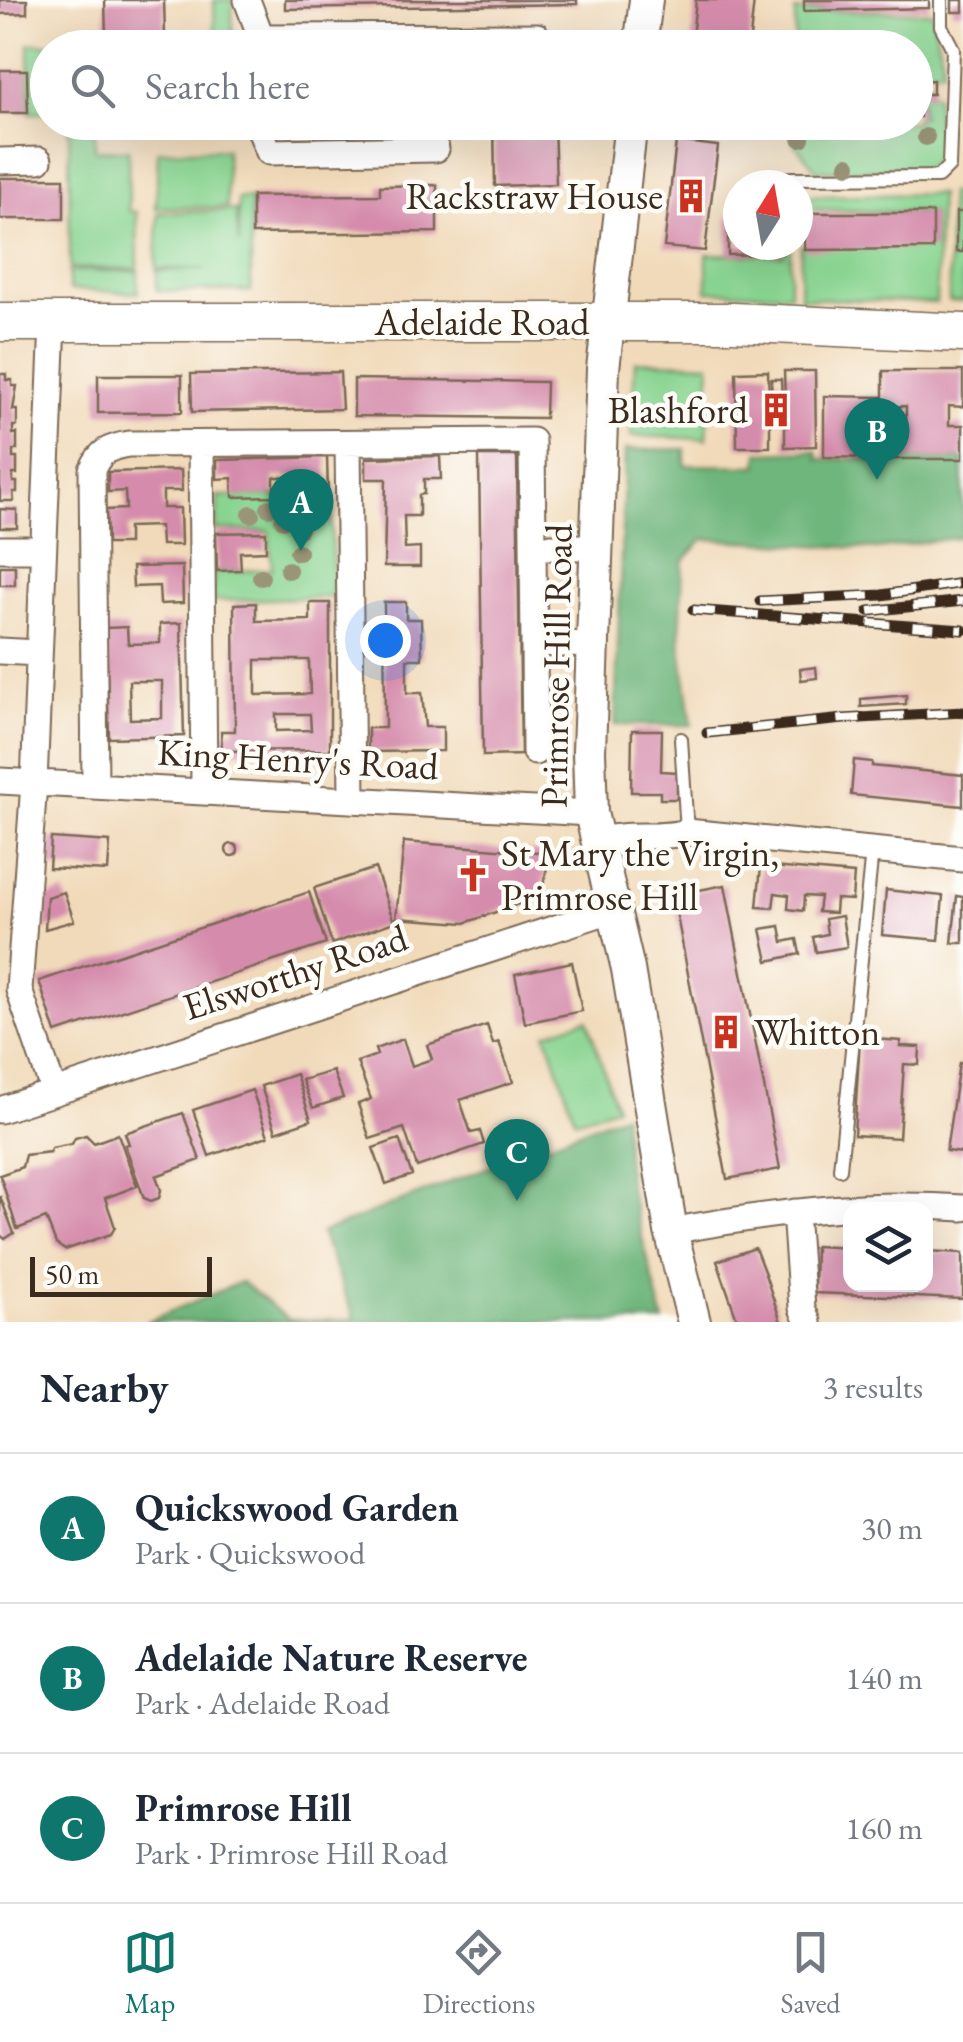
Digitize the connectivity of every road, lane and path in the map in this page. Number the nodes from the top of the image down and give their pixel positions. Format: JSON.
{"nodes":[{"id":1,"x":247,"y":0,"type":"edge"},
{"id":2,"x":646,"y":0,"type":"edge"},
{"id":3,"x":941,"y":0,"type":"edge"},
{"id":4,"x":256,"y":30,"type":"edge"},
{"id":5,"x":642,"y":30,"type":"edge"},
{"id":6,"x":264,"y":140,"type":"edge"},
{"id":7,"x":629,"y":140,"type":"edge"},
{"id":8,"x":436,"y":149,"type":"dead end"},
{"id":9,"x":39,"y":160,"type":"dead end"},
{"id":10,"x":0,"y":161,"type":"edge"},
{"id":11,"x":813,"y":180,"type":"edge"},
{"id":12,"x":0,"y":322,"type":"edge"},
{"id":13,"x":53,"y":322,"type":"junction"},
{"id":14,"x":610,"y":323,"type":"junction"},
{"id":15,"x":963,"y":333,"type":"edge"},
{"id":16,"x":348,"y":443,"type":"junction"},
{"id":17,"x":202,"y":444,"type":"junction"},
{"id":18,"x":533,"y":547,"type":"junction"},
{"id":19,"x":596,"y":547,"type":"junction"},
{"id":20,"x":0,"y":549,"type":"edge"},
{"id":21,"x":42,"y":549,"type":"junction"},
{"id":22,"x":534,"y":644,"type":"junction"},
{"id":23,"x":593,"y":644,"type":"junction"},
{"id":24,"x":0,"y":651,"type":"edge"},
{"id":25,"x":39,"y":652,"type":"junction"},
{"id":26,"x":681,"y":739,"type":"dead end"},
{"id":27,"x":534,"y":752,"type":"dead end"},
{"id":28,"x":0,"y":781,"type":"edge"},
{"id":29,"x":34,"y":784,"type":"junction"},
{"id":30,"x":95,"y":786,"type":"junction"},
{"id":31,"x":204,"y":790,"type":"junction"},
{"id":32,"x":352,"y":799,"type":"junction"},
{"id":33,"x":594,"y":827,"type":"junction"},
{"id":34,"x":687,"y":832,"type":"junction"},
{"id":35,"x":872,"y":850,"type":"junction"},
{"id":36,"x":963,"y":858,"type":"edge"},
{"id":37,"x":614,"y":909,"type":"junction"},
{"id":38,"x":54,"y":1092,"type":"junction"},
{"id":39,"x":0,"y":1110,"type":"edge"},
{"id":40,"x":840,"y":1169,"type":"dead end"},
{"id":41,"x":963,"y":1208,"type":"edge"},
{"id":42,"x":795,"y":1212,"type":"junction"},
{"id":43,"x":671,"y":1231,"type":"junction"},
{"id":44,"x":694,"y":1322,"type":"edge"},
{"id":45,"x":808,"y":1322,"type":"edge"}],
"edges":[{"from":1,"to":4,"type":"street"},
{"from":2,"to":5,"type":"street"},
{"from":3,"to":11,"type":"lane"},
{"from":6,"to":8,"type":"street"},
{"from":7,"to":14,"type":"street","name":"Primrose Hill Road"},
{"from":9,"to":10,"type":"street"},
{"from":12,"to":13,"type":"main road","name":"Adelaide Road"},
{"from":13,"to":14,"type":"main road","name":"Adelaide Road"},
{"from":13,"to":21,"type":"street"},
{"from":14,"to":15,"type":"main road","name":"Adelaide Road"},
{"from":14,"to":19,"type":"street","name":"Primrose Hill Road"},
{"from":16,"to":17,"type":"street"},
{"from":16,"to":18,"type":"street","name":"Primrose Hill Road"},
{"from":16,"to":32,"type":"street"},
{"from":17,"to":30,"type":"street"},
{"from":17,"to":31,"type":"street"},
{"from":18,"to":19,"type":"street"},
{"from":18,"to":22,"type":"street","name":"Primrose Hill Road"},
{"from":19,"to":23,"type":"street","name":"Primrose Hill Road"},
{"from":20,"to":21,"type":"street"},
{"from":21,"to":25,"type":"street"},
{"from":22,"to":23,"type":"street"},
{"from":22,"to":27,"type":"street","name":"Primrose Hill Road"},
{"from":23,"to":33,"type":"street","name":"Primrose Hill Road"},
{"from":24,"to":25,"type":"street"},
{"from":25,"to":29,"type":"street"},
{"from":26,"to":34,"type":"lane"},
{"from":28,"to":29,"type":"street","name":"King Henry's Road"},
{"from":29,"to":30,"type":"street","name":"King Henry's Road"},
{"from":29,"to":38,"type":"street"},
{"from":30,"to":31,"type":"street","name":"King Henry's Road"},
{"from":31,"to":32,"type":"street","name":"King Henry's Road"},
{"from":32,"to":33,"type":"street","name":"King Henry's Road"},
{"from":33,"to":34,"type":"street","name":"King Henry's Road"},
{"from":33,"to":37,"type":"street","name":"Primrose Hill Road"},
{"from":34,"to":35,"type":"street","name":"King Henry's Road"},
{"from":35,"to":36,"type":"street","name":"King Henry's Road"},
{"from":35,"to":40,"type":"lane"},
{"from":37,"to":38,"type":"street","name":"Elsworthy Road"},
{"from":37,"to":43,"type":"street","name":"Primrose Hill Road"},
{"from":38,"to":39,"type":"street","name":"Elsworthy Road"},
{"from":41,"to":42,"type":"street"},
{"from":42,"to":43,"type":"street"},
{"from":42,"to":45,"type":"street"},
{"from":43,"to":44,"type":"street","name":"Primrose Hill Road"}]}
